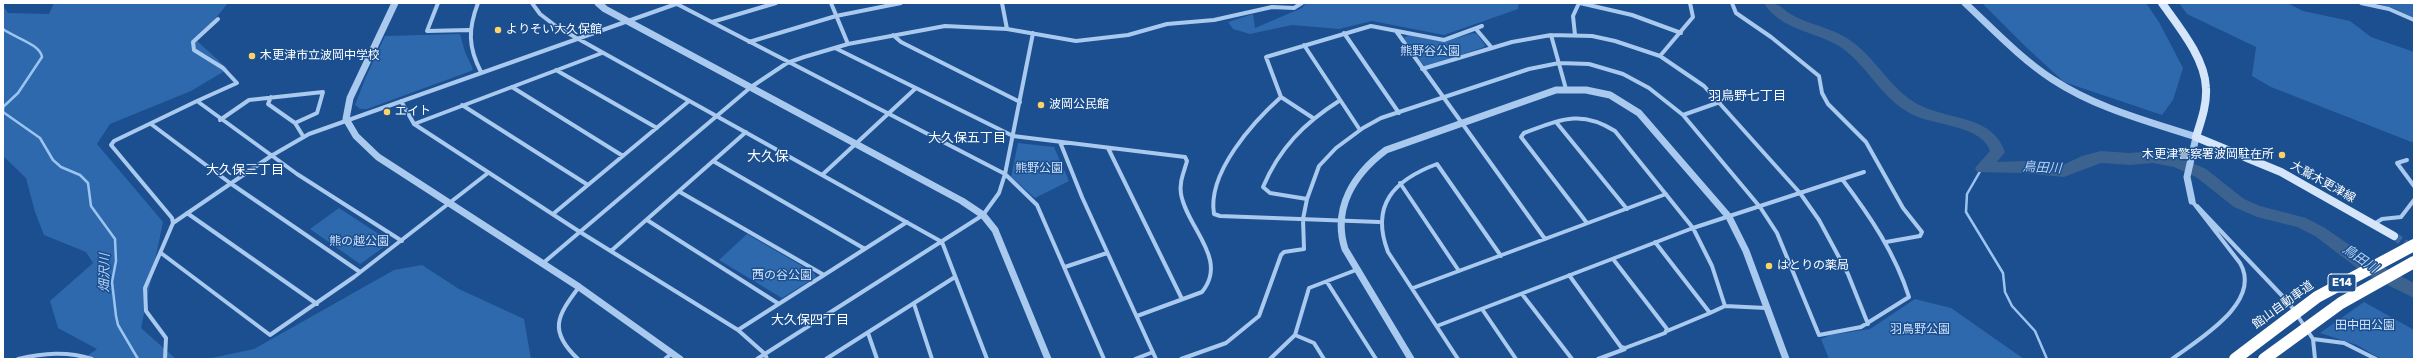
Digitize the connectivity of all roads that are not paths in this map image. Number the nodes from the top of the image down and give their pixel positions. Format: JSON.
{"nodes":[{"id":1,"x":395,"y":3,"type":"edge"},
{"id":2,"x":438,"y":3,"type":"edge"},
{"id":3,"x":478,"y":3,"type":"edge"},
{"id":4,"x":532,"y":3,"type":"edge"},
{"id":5,"x":598,"y":3,"type":"edge"},
{"id":6,"x":676,"y":3,"type":"edge"},
{"id":7,"x":776,"y":3,"type":"edge"},
{"id":8,"x":831,"y":3,"type":"edge"},
{"id":9,"x":901,"y":3,"type":"edge"},
{"id":10,"x":1002,"y":3,"type":"edge"},
{"id":11,"x":1302,"y":3,"type":"edge"},
{"id":12,"x":1580,"y":3,"type":"edge"},
{"id":13,"x":1690,"y":3,"type":"edge"},
{"id":14,"x":1732,"y":3,"type":"edge"},
{"id":15,"x":1965,"y":3,"type":"edge"},
{"id":16,"x":2162,"y":3,"type":"edge"},
{"id":17,"x":2361,"y":3,"type":"edge"},
{"id":18,"x":836,"y":16,"type":"junction"},
{"id":19,"x":218,"y":19,"type":"dead end"},
{"id":20,"x":626,"y":20,"type":"junction"},
{"id":21,"x":2414,"y":20,"type":"edge"},
{"id":22,"x":712,"y":22,"type":"junction"},
{"id":23,"x":1482,"y":26,"type":"dead end"},
{"id":24,"x":1007,"y":29,"type":"junction"},
{"id":25,"x":1476,"y":29,"type":"junction"},
{"id":26,"x":468,"y":30,"type":"junction"},
{"id":27,"x":1396,"y":31,"type":"junction"},
{"id":28,"x":1033,"y":33,"type":"junction"},
{"id":29,"x":1344,"y":33,"type":"junction"},
{"id":30,"x":1681,"y":34,"type":"junction"},
{"id":31,"x":893,"y":35,"type":"junction"},
{"id":32,"x":1551,"y":35,"type":"junction"},
{"id":33,"x":1575,"y":35,"type":"junction"},
{"id":34,"x":576,"y":38,"type":"junction"},
{"id":35,"x":749,"y":42,"type":"junction"},
{"id":36,"x":848,"y":44,"type":"junction"},
{"id":37,"x":1304,"y":44,"type":"junction"},
{"id":38,"x":835,"y":48,"type":"junction"},
{"id":39,"x":1492,"y":48,"type":"junction"},
{"id":40,"x":602,"y":52,"type":"junction"},
{"id":41,"x":1660,"y":56,"type":"junction"},
{"id":42,"x":787,"y":63,"type":"junction"},
{"id":43,"x":1558,"y":63,"type":"junction"},
{"id":44,"x":1422,"y":69,"type":"junction"},
{"id":45,"x":556,"y":70,"type":"junction"},
{"id":46,"x":480,"y":72,"type":"junction"},
{"id":47,"x":512,"y":87,"type":"junction"},
{"id":48,"x":751,"y":87,"type":"junction"},
{"id":49,"x":916,"y":88,"type":"junction"},
{"id":50,"x":1566,"y":89,"type":"junction"},
{"id":51,"x":271,"y":97,"type":"junction"},
{"id":52,"x":1281,"y":97,"type":"junction"},
{"id":53,"x":1443,"y":98,"type":"junction"},
{"id":54,"x":197,"y":101,"type":"junction"},
{"id":55,"x":401,"y":101,"type":"junction"},
{"id":56,"x":690,"y":101,"type":"junction"},
{"id":57,"x":1339,"y":101,"type":"junction"},
{"id":58,"x":1020,"y":102,"type":"junction"},
{"id":59,"x":1720,"y":102,"type":"junction"},
{"id":60,"x":462,"y":105,"type":"junction"},
{"id":61,"x":1399,"y":112,"type":"junction"},
{"id":62,"x":887,"y":114,"type":"junction"},
{"id":63,"x":1683,"y":115,"type":"junction"},
{"id":64,"x":717,"y":117,"type":"junction"},
{"id":65,"x":1313,"y":118,"type":"junction"},
{"id":66,"x":346,"y":119,"type":"junction"},
{"id":67,"x":220,"y":120,"type":"junction"},
{"id":68,"x":1556,"y":122,"type":"junction"},
{"id":69,"x":295,"y":123,"type":"junction"},
{"id":70,"x":1460,"y":123,"type":"junction"},
{"id":71,"x":152,"y":124,"type":"junction"},
{"id":72,"x":414,"y":124,"type":"junction"},
{"id":73,"x":657,"y":128,"type":"junction"},
{"id":74,"x":1360,"y":130,"type":"junction"},
{"id":75,"x":746,"y":132,"type":"junction"},
{"id":76,"x":303,"y":136,"type":"junction"},
{"id":77,"x":1013,"y":136,"type":"junction"},
{"id":78,"x":2196,"y":137,"type":"junction"},
{"id":79,"x":1060,"y":142,"type":"junction"},
{"id":80,"x":855,"y":144,"type":"junction"},
{"id":81,"x":1108,"y":148,"type":"junction"},
{"id":82,"x":271,"y":156,"type":"junction"},
{"id":83,"x":623,"y":156,"type":"junction"},
{"id":84,"x":713,"y":160,"type":"junction"},
{"id":85,"x":2407,"y":160,"type":"dead end"},
{"id":86,"x":1864,"y":172,"type":"dead end"},
{"id":87,"x":488,"y":173,"type":"junction"},
{"id":88,"x":1006,"y":174,"type":"junction"},
{"id":89,"x":822,"y":175,"type":"junction"},
{"id":90,"x":1842,"y":179,"type":"junction"},
{"id":91,"x":230,"y":183,"type":"junction"},
{"id":92,"x":1400,"y":183,"type":"junction"},
{"id":93,"x":588,"y":185,"type":"junction"},
{"id":94,"x":2414,"y":186,"type":"edge"},
{"id":95,"x":680,"y":192,"type":"junction"},
{"id":96,"x":1800,"y":193,"type":"junction"},
{"id":97,"x":1666,"y":194,"type":"junction"},
{"id":98,"x":1307,"y":199,"type":"junction"},
{"id":99,"x":2414,"y":200,"type":"edge"},
{"id":100,"x":2192,"y":201,"type":"junction"},
{"id":101,"x":449,"y":204,"type":"junction"},
{"id":102,"x":1760,"y":207,"type":"junction"},
{"id":103,"x":1627,"y":209,"type":"junction"},
{"id":104,"x":187,"y":213,"type":"junction"},
{"id":105,"x":553,"y":214,"type":"junction"},
{"id":106,"x":983,"y":215,"type":"junction"},
{"id":107,"x":1729,"y":218,"type":"junction"},
{"id":108,"x":1304,"y":219,"type":"junction"},
{"id":109,"x":1342,"y":219,"type":"junction"},
{"id":110,"x":647,"y":220,"type":"junction"},
{"id":111,"x":907,"y":222,"type":"junction"},
{"id":112,"x":1379,"y":222,"type":"junction"},
{"id":113,"x":173,"y":223,"type":"junction"},
{"id":114,"x":1587,"y":223,"type":"junction"},
{"id":115,"x":2374,"y":224,"type":"junction"},
{"id":116,"x":1693,"y":228,"type":"junction"},
{"id":117,"x":580,"y":232,"type":"junction"},
{"id":118,"x":2394,"y":236,"type":"tunnel mouth"},
{"id":119,"x":1545,"y":239,"type":"junction"},
{"id":120,"x":402,"y":241,"type":"junction"},
{"id":121,"x":942,"y":242,"type":"junction"},
{"id":122,"x":1655,"y":242,"type":"junction"},
{"id":123,"x":1886,"y":242,"type":"junction"},
{"id":124,"x":2414,"y":245,"type":"edge"},
{"id":125,"x":865,"y":249,"type":"junction"},
{"id":126,"x":611,"y":251,"type":"junction"},
{"id":127,"x":161,"y":253,"type":"junction"},
{"id":128,"x":1107,"y":253,"type":"junction"},
{"id":129,"x":1501,"y":256,"type":"junction"},
{"id":130,"x":1613,"y":258,"type":"junction"},
{"id":131,"x":2414,"y":262,"type":"edge"},
{"id":132,"x":541,"y":265,"type":"junction"},
{"id":133,"x":1065,"y":267,"type":"junction"},
{"id":134,"x":1356,"y":270,"type":"junction"},
{"id":135,"x":1459,"y":271,"type":"junction"},
{"id":136,"x":360,"y":272,"type":"junction"},
{"id":137,"x":824,"y":275,"type":"junction"},
{"id":138,"x":1569,"y":275,"type":"junction"},
{"id":139,"x":955,"y":277,"type":"junction"},
{"id":140,"x":1327,"y":282,"type":"junction"},
{"id":141,"x":579,"y":287,"type":"junction"},
{"id":142,"x":1413,"y":288,"type":"junction"},
{"id":143,"x":1522,"y":294,"type":"junction"},
{"id":144,"x":1182,"y":299,"type":"junction"},
{"id":145,"x":317,"y":304,"type":"junction"},
{"id":146,"x":779,"y":304,"type":"junction"},
{"id":147,"x":914,"y":304,"type":"junction"},
{"id":148,"x":1725,"y":306,"type":"junction"},
{"id":149,"x":1766,"y":308,"type":"junction"},
{"id":150,"x":1482,"y":309,"type":"junction"},
{"id":151,"x":1710,"y":313,"type":"junction"},
{"id":152,"x":1137,"y":316,"type":"junction"},
{"id":153,"x":1868,"y":324,"type":"junction"},
{"id":154,"x":1437,"y":326,"type":"junction"},
{"id":155,"x":738,"y":330,"type":"junction"},
{"id":156,"x":1667,"y":331,"type":"junction"},
{"id":157,"x":868,"y":333,"type":"junction"},
{"id":158,"x":1295,"y":336,"type":"junction"},
{"id":159,"x":2313,"y":339,"type":"junction"},
{"id":160,"x":1625,"y":348,"type":"junction"},
{"id":161,"x":1153,"y":352,"type":"junction"},
{"id":162,"x":672,"y":353,"type":"junction"},
{"id":163,"x":766,"y":357,"type":"edge"},
{"id":164,"x":18,"y":359,"type":"edge"},
{"id":165,"x":92,"y":359,"type":"edge"},
{"id":166,"x":165,"y":359,"type":"edge"},
{"id":167,"x":578,"y":359,"type":"edge"},
{"id":168,"x":665,"y":359,"type":"edge"},
{"id":169,"x":680,"y":359,"type":"edge"},
{"id":170,"x":757,"y":359,"type":"edge"},
{"id":171,"x":826,"y":359,"type":"edge"},
{"id":172,"x":877,"y":359,"type":"edge"},
{"id":173,"x":932,"y":359,"type":"edge"},
{"id":174,"x":986,"y":359,"type":"edge"},
{"id":175,"x":1048,"y":359,"type":"edge"},
{"id":176,"x":1104,"y":359,"type":"edge"},
{"id":177,"x":1135,"y":359,"type":"edge"},
{"id":178,"x":1156,"y":359,"type":"edge"},
{"id":179,"x":1181,"y":359,"type":"edge"},
{"id":180,"x":1270,"y":359,"type":"edge"},
{"id":181,"x":1324,"y":359,"type":"edge"},
{"id":182,"x":1374,"y":359,"type":"edge"},
{"id":183,"x":1411,"y":359,"type":"edge"},
{"id":184,"x":1458,"y":359,"type":"edge"},
{"id":185,"x":1516,"y":359,"type":"edge"},
{"id":186,"x":1572,"y":359,"type":"edge"},
{"id":187,"x":1598,"y":359,"type":"edge"},
{"id":188,"x":1786,"y":359,"type":"edge"},
{"id":189,"x":2172,"y":359,"type":"edge"},
{"id":190,"x":2235,"y":359,"type":"edge"},
{"id":191,"x":2264,"y":359,"type":"edge"},
{"id":192,"x":2315,"y":359,"type":"edge"},
{"id":193,"x":2376,"y":359,"type":"edge"}],
"edges":[{"from":1,"to":66,"type":"street"},
{"from":2,"to":26,"type":"street"},
{"from":3,"to":26,"type":"street"},
{"from":4,"to":34,"type":"street"},
{"from":5,"to":20,"type":"street"},
{"from":6,"to":20,"type":"street"},
{"from":6,"to":22,"type":"street"},
{"from":7,"to":22,"type":"street"},
{"from":8,"to":18,"type":"street"},
{"from":9,"to":18,"type":"street"},
{"from":10,"to":24,"type":"street"},
{"from":11,"to":28,"type":"street"},
{"from":12,"to":30,"type":"street"},
{"from":12,"to":33,"type":"street"},
{"from":13,"to":30,"type":"street"},
{"from":14,"to":123,"type":"street"},
{"from":15,"to":78,"type":"street"},
{"from":16,"to":78,"type":"main road"},
{"from":17,"to":21,"type":"street"},
{"from":18,"to":35,"type":"street"},
{"from":18,"to":36,"type":"street"},
{"from":19,"to":54,"type":"street"},
{"from":20,"to":34,"type":"street"},
{"from":20,"to":48,"type":"street"},
{"from":22,"to":35,"type":"street"},
{"from":23,"to":25,"type":"street"},
{"from":24,"to":28,"type":"street"},
{"from":24,"to":31,"type":"street"},
{"from":25,"to":27,"type":"street"},
{"from":25,"to":39,"type":"street"},
{"from":26,"to":46,"type":"street"},
{"from":27,"to":29,"type":"street"},
{"from":27,"to":44,"type":"street"},
{"from":28,"to":58,"type":"street"},
{"from":29,"to":37,"type":"street"},
{"from":29,"to":61,"type":"street"},
{"from":30,"to":41,"type":"street"},
{"from":31,"to":36,"type":"street"},
{"from":31,"to":58,"type":"street"},
{"from":32,"to":33,"type":"street"},
{"from":32,"to":39,"type":"street"},
{"from":32,"to":43,"type":"street"},
{"from":33,"to":41,"type":"street"},
{"from":34,"to":40,"type":"street"},
{"from":34,"to":46,"type":"street"},
{"from":35,"to":42,"type":"street"},
{"from":36,"to":38,"type":"street"},
{"from":37,"to":52,"type":"street"},
{"from":37,"to":57,"type":"street"},
{"from":38,"to":42,"type":"street"},
{"from":38,"to":49,"type":"street"},
{"from":39,"to":44,"type":"street"},
{"from":40,"to":45,"type":"street"},
{"from":40,"to":56,"type":"street"},
{"from":41,"to":59,"type":"street"},
{"from":42,"to":48,"type":"street"},
{"from":42,"to":62,"type":"street"},
{"from":43,"to":50,"type":"street"},
{"from":43,"to":53,"type":"street"},
{"from":43,"to":63,"type":"street"},
{"from":44,"to":53,"type":"street"},
{"from":45,"to":47,"type":"street"},
{"from":45,"to":73,"type":"street"},
{"from":46,"to":55,"type":"street"},
{"from":47,"to":60,"type":"street"},
{"from":47,"to":83,"type":"street"},
{"from":48,"to":64,"type":"street"},
{"from":48,"to":80,"type":"street"},
{"from":49,"to":62,"type":"street"},
{"from":49,"to":77,"type":"street"},
{"from":50,"to":70,"type":"street"},
{"from":50,"to":107,"type":"street"},
{"from":51,"to":67,"type":"street"},
{"from":51,"to":69,"type":"street"},
{"from":51,"to":69,"type":"street"},
{"from":52,"to":65,"type":"street"},
{"from":52,"to":108,"type":"street"},
{"from":53,"to":61,"type":"street"},
{"from":53,"to":70,"type":"street"},
{"from":54,"to":67,"type":"street"},
{"from":54,"to":71,"type":"street"},
{"from":55,"to":66,"type":"street"},
{"from":55,"to":72,"type":"street"},
{"from":56,"to":64,"type":"street"},
{"from":56,"to":73,"type":"street"},
{"from":57,"to":65,"type":"street"},
{"from":57,"to":74,"type":"street"},
{"from":58,"to":77,"type":"street"},
{"from":59,"to":63,"type":"street"},
{"from":59,"to":96,"type":"street"},
{"from":60,"to":72,"type":"street"},
{"from":60,"to":93,"type":"street"},
{"from":61,"to":74,"type":"street"},
{"from":62,"to":80,"type":"street"},
{"from":62,"to":88,"type":"street"},
{"from":63,"to":102,"type":"street"},
{"from":64,"to":75,"type":"street"},
{"from":64,"to":117,"type":"street"},
{"from":65,"to":98,"type":"street"},
{"from":66,"to":76,"type":"street"},
{"from":66,"to":101,"type":"street"},
{"from":67,"to":82,"type":"street"},
{"from":68,"to":97,"type":"street"},
{"from":68,"to":103,"type":"street"},
{"from":68,"to":114,"type":"street"},
{"from":69,"to":76,"type":"street"},
{"from":70,"to":109,"type":"street"},
{"from":70,"to":119,"type":"street"},
{"from":71,"to":91,"type":"street"},
{"from":71,"to":113,"type":"street"},
{"from":72,"to":87,"type":"street"},
{"from":73,"to":83,"type":"street"},
{"from":74,"to":98,"type":"street"},
{"from":75,"to":84,"type":"street"},
{"from":75,"to":89,"type":"street"},
{"from":76,"to":82,"type":"street"},
{"from":77,"to":79,"type":"street"},
{"from":77,"to":88,"type":"street"},
{"from":78,"to":100,"type":"street"},
{"from":78,"to":115,"type":"main road","name":"大鷲木更津線"},
{"from":79,"to":81,"type":"street"},
{"from":79,"to":128,"type":"street"},
{"from":80,"to":89,"type":"street"},
{"from":80,"to":106,"type":"street"},
{"from":81,"to":144,"type":"street"},
{"from":81,"to":144,"type":"street"},
{"from":82,"to":91,"type":"street"},
{"from":82,"to":120,"type":"street"},
{"from":83,"to":93,"type":"street"},
{"from":84,"to":95,"type":"street"},
{"from":84,"to":125,"type":"street"},
{"from":85,"to":94,"type":"street"},
{"from":86,"to":90,"type":"street"},
{"from":87,"to":101,"type":"street"},
{"from":87,"to":105,"type":"street"},
{"from":88,"to":106,"type":"street"},
{"from":88,"to":133,"type":"street"},
{"from":89,"to":111,"type":"street"},
{"from":90,"to":96,"type":"street"},
{"from":90,"to":123,"type":"street"},
{"from":91,"to":104,"type":"street"},
{"from":91,"to":136,"type":"street"},
{"from":92,"to":112,"type":"street"},
{"from":92,"to":129,"type":"street"},
{"from":92,"to":135,"type":"street"},
{"from":93,"to":105,"type":"street"},
{"from":95,"to":110,"type":"street"},
{"from":95,"to":137,"type":"street"},
{"from":96,"to":102,"type":"street"},
{"from":96,"to":153,"type":"street"},
{"from":97,"to":103,"type":"street"},
{"from":97,"to":116,"type":"street"},
{"from":98,"to":108,"type":"street"},
{"from":99,"to":115,"type":"street"},
{"from":100,"to":159,"type":"street"},
{"from":100,"to":189,"type":"street"},
{"from":101,"to":120,"type":"street"},
{"from":101,"to":132,"type":"street"},
{"from":102,"to":107,"type":"street"},
{"from":102,"to":153,"type":"street"},
{"from":103,"to":114,"type":"street"},
{"from":104,"to":113,"type":"street"},
{"from":104,"to":145,"type":"street"},
{"from":105,"to":117,"type":"street"},
{"from":106,"to":121,"type":"street"},
{"from":106,"to":175,"type":"street"},
{"from":107,"to":116,"type":"street"},
{"from":107,"to":149,"type":"street"},
{"from":108,"to":109,"type":"street"},
{"from":108,"to":179,"type":"street"},
{"from":109,"to":112,"type":"street"},
{"from":109,"to":134,"type":"street"},
{"from":110,"to":126,"type":"street"},
{"from":110,"to":146,"type":"street"},
{"from":111,"to":121,"type":"street"},
{"from":111,"to":125,"type":"street"},
{"from":112,"to":142,"type":"street"},
{"from":113,"to":127,"type":"street"},
{"from":114,"to":119,"type":"street"},
{"from":115,"to":118,"type":"main road","name":"大鷲木更津線"},
{"from":116,"to":122,"type":"street"},
{"from":116,"to":148,"type":"street"},
{"from":117,"to":126,"type":"street"},
{"from":117,"to":132,"type":"street"},
{"from":119,"to":129,"type":"street"},
{"from":120,"to":136,"type":"street"},
{"from":121,"to":139,"type":"street"},
{"from":121,"to":163,"type":"street"},
{"from":122,"to":130,"type":"street"},
{"from":122,"to":151,"type":"street"},
{"from":123,"to":153,"type":"street"},
{"from":124,"to":190,"type":"highway","name":"館山自動車道","number":"E14"},
{"from":125,"to":137,"type":"street"},
{"from":126,"to":155,"type":"street"},
{"from":127,"to":145,"type":"street"},
{"from":127,"to":166,"type":"street"},
{"from":128,"to":133,"type":"street"},
{"from":128,"to":152,"type":"street"},
{"from":129,"to":135,"type":"street"},
{"from":130,"to":138,"type":"street"},
{"from":130,"to":156,"type":"street"},
{"from":131,"to":191,"type":"highway","number":"E14"},
{"from":132,"to":141,"type":"street"},
{"from":133,"to":176,"type":"street"},
{"from":134,"to":140,"type":"street"},
{"from":134,"to":183,"type":"street"},
{"from":135,"to":142,"type":"street"},
{"from":136,"to":145,"type":"street"},
{"from":137,"to":146,"type":"street"},
{"from":138,"to":143,"type":"street"},
{"from":138,"to":160,"type":"street"},
{"from":139,"to":147,"type":"street"},
{"from":139,"to":174,"type":"street"},
{"from":140,"to":158,"type":"street"},
{"from":140,"to":182,"type":"street"},
{"from":141,"to":162,"type":"street"},
{"from":141,"to":167,"type":"street"},
{"from":142,"to":154,"type":"street"},
{"from":143,"to":150,"type":"street"},
{"from":143,"to":186,"type":"street"},
{"from":144,"to":152,"type":"street"},
{"from":146,"to":155,"type":"street"},
{"from":147,"to":157,"type":"street"},
{"from":147,"to":173,"type":"street"},
{"from":148,"to":149,"type":"street"},
{"from":148,"to":151,"type":"street"},
{"from":149,"to":188,"type":"street"},
{"from":150,"to":154,"type":"street"},
{"from":150,"to":185,"type":"street"},
{"from":151,"to":156,"type":"street"},
{"from":152,"to":161,"type":"street"},
{"from":154,"to":184,"type":"street"},
{"from":155,"to":163,"type":"street"},
{"from":156,"to":160,"type":"street"},
{"from":157,"to":171,"type":"street"},
{"from":157,"to":172,"type":"street"},
{"from":158,"to":180,"type":"street"},
{"from":158,"to":181,"type":"street"},
{"from":159,"to":192,"type":"street"},
{"from":159,"to":193,"type":"street"},
{"from":160,"to":187,"type":"street"},
{"from":161,"to":177,"type":"street"},
{"from":161,"to":178,"type":"street"},
{"from":162,"to":168,"type":"street"},
{"from":162,"to":169,"type":"street"},
{"from":163,"to":170,"type":"street"},
{"from":164,"to":165,"type":"street"}]}
